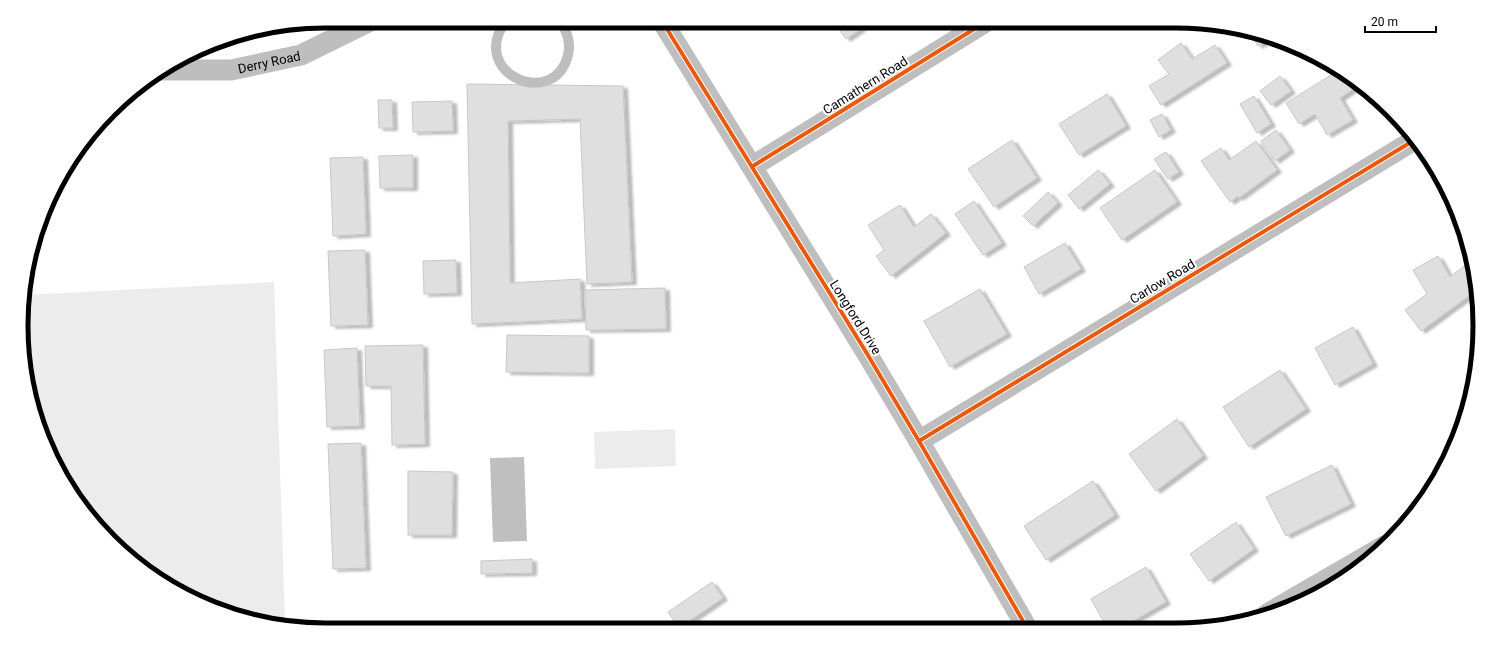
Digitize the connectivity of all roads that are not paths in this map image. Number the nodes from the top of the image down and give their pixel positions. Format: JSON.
{"nodes":[{"id":1,"x":356,"y":28,"type":"edge"},
{"id":2,"x":501,"y":28,"type":"edge"},
{"id":3,"x":564,"y":28,"type":"edge"},
{"id":4,"x":666,"y":28,"type":"edge"},
{"id":5,"x":976,"y":28,"type":"edge"},
{"id":6,"x":174,"y":70,"type":"edge"},
{"id":7,"x":1411,"y":142,"type":"edge"},
{"id":8,"x":753,"y":166,"type":"junction"},
{"id":9,"x":920,"y":441,"type":"junction"},
{"id":10,"x":1359,"y":561,"type":"edge"},
{"id":11,"x":1295,"y":597,"type":"edge"},
{"id":12,"x":1024,"y":623,"type":"edge"}],
"edges":[{"from":1,"to":6,"type":"street","name":"Derry Road"},
{"from":2,"to":3,"type":"lane"},
{"from":4,"to":8,"type":"street","name":"Longford Drive"},
{"from":5,"to":8,"type":"street","name":"Camathern Road"},
{"from":7,"to":9,"type":"street","name":"Carlow Road"},
{"from":8,"to":9,"type":"street","name":"Longford Drive"},
{"from":9,"to":12,"type":"street","name":"Longford Drive"},
{"from":10,"to":11,"type":"street"}]}
